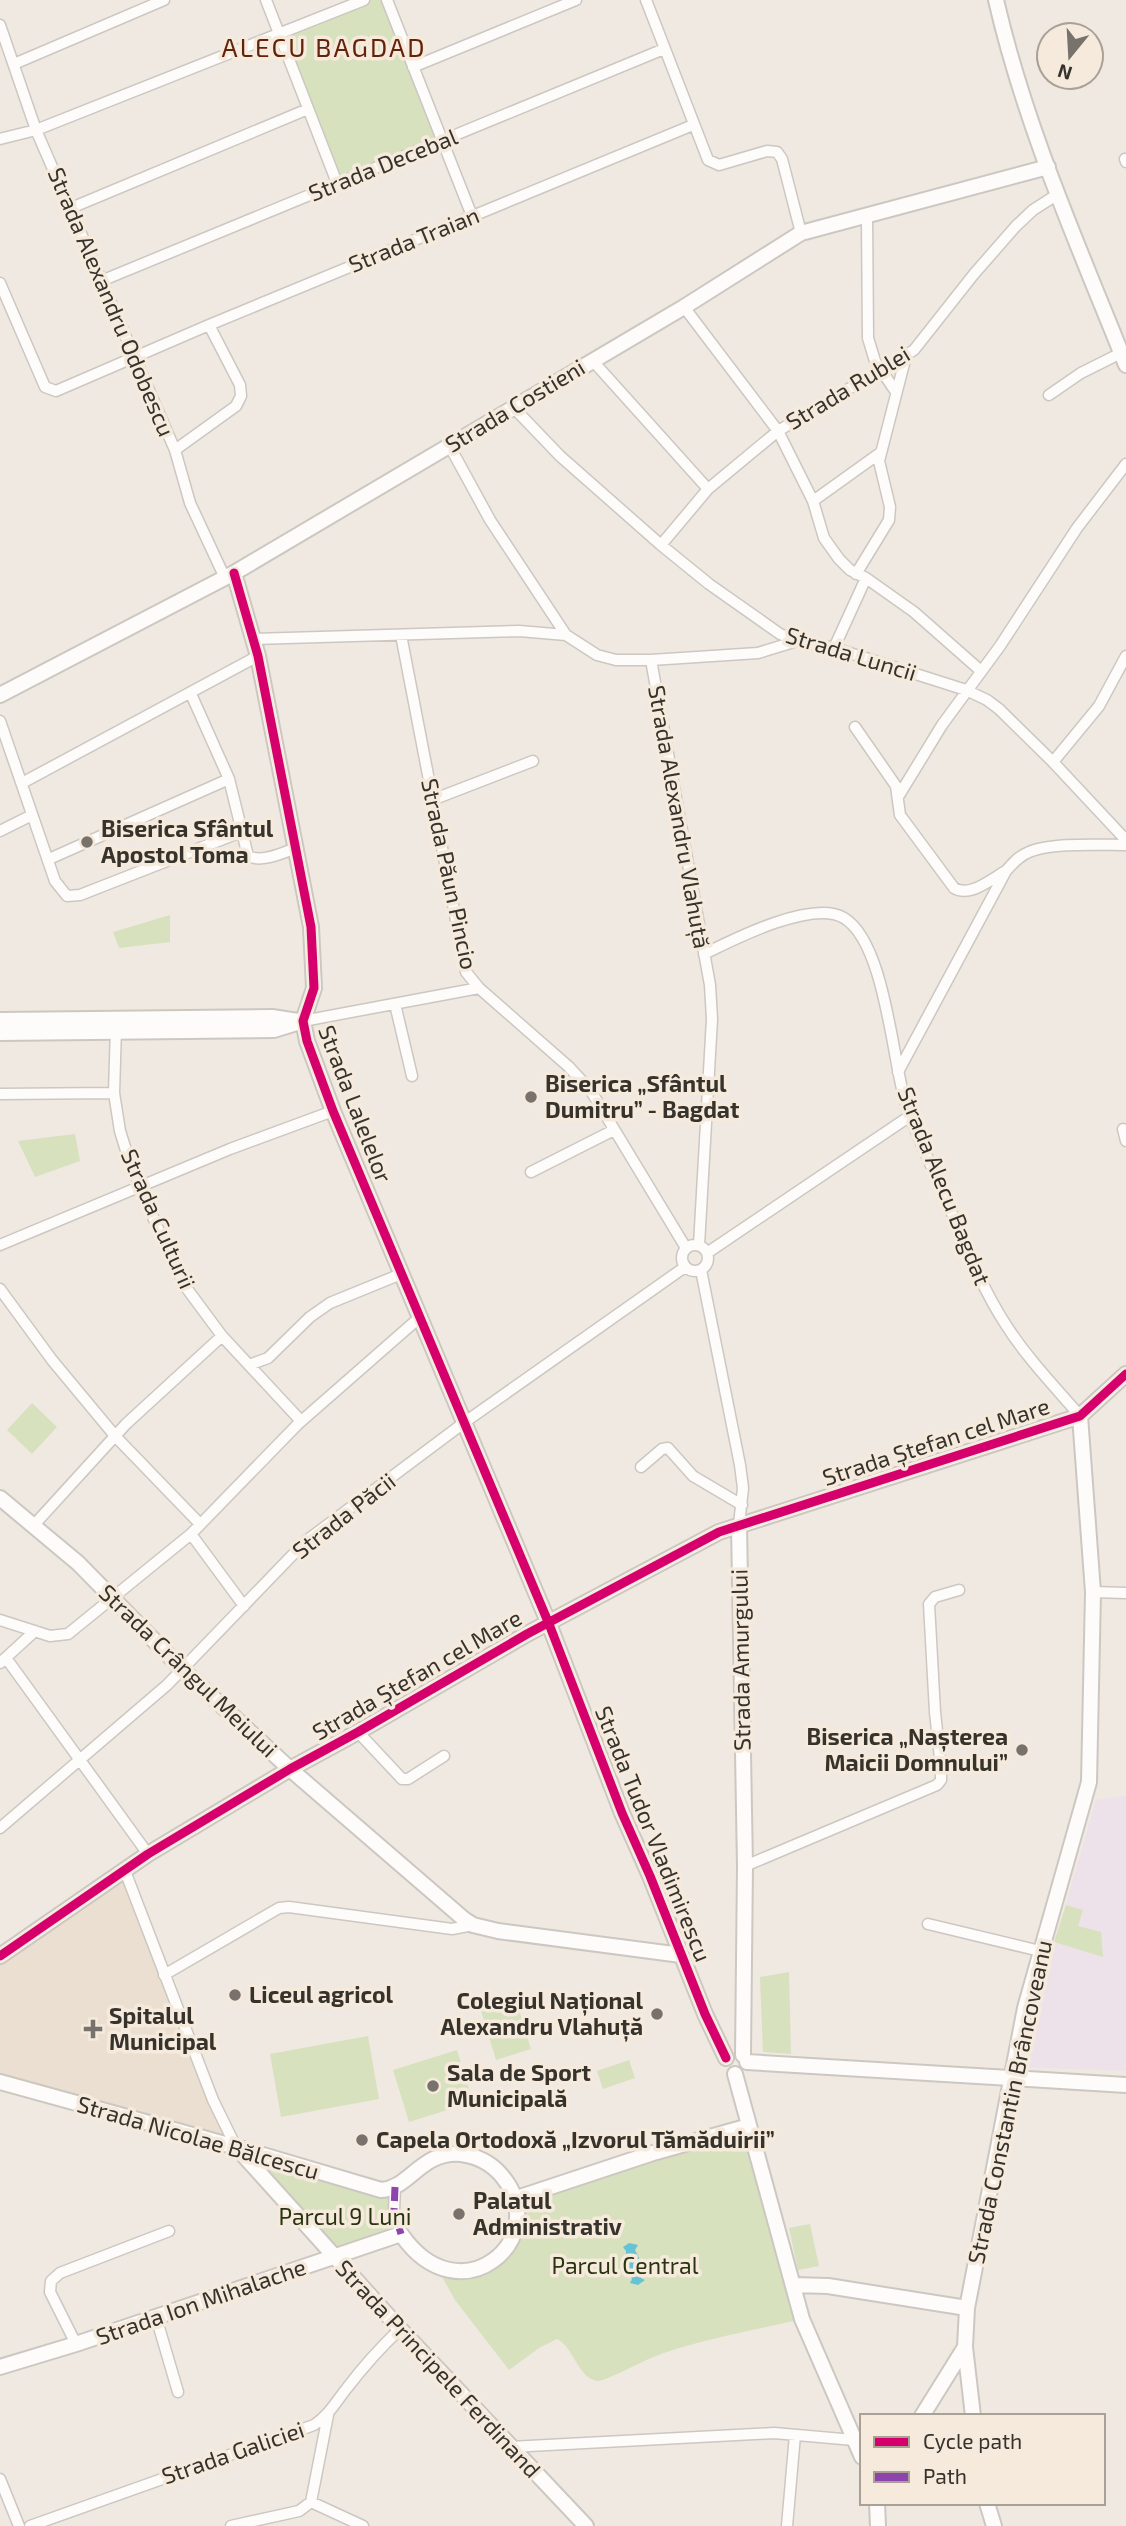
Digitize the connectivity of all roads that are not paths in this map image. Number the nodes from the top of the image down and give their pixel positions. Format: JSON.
{"nodes":[{"id":1,"x":164,"y":0,"type":"edge"},
{"id":2,"x":266,"y":0,"type":"edge"},
{"id":3,"x":365,"y":0,"type":"edge"},
{"id":4,"x":387,"y":0,"type":"edge"},
{"id":5,"x":576,"y":0,"type":"edge"},
{"id":6,"x":646,"y":0,"type":"edge"},
{"id":7,"x":996,"y":1,"type":"edge"},
{"id":8,"x":0,"y":25,"type":"edge"},
{"id":9,"x":279,"y":35,"type":"junction"},
{"id":10,"x":664,"y":49,"type":"junction"},
{"id":11,"x":14,"y":64,"type":"junction"},
{"id":12,"x":413,"y":67,"type":"junction"},
{"id":13,"x":308,"y":109,"type":"junction"},
{"id":14,"x":693,"y":125,"type":"junction"},
{"id":15,"x":36,"y":130,"type":"junction"},
{"id":16,"x":0,"y":139,"type":"edge"},
{"id":17,"x":442,"y":141,"type":"junction"},
{"id":18,"x":1048,"y":167,"type":"junction"},
{"id":19,"x":337,"y":183,"type":"junction"},
{"id":20,"x":1058,"y":194,"type":"junction"},
{"id":21,"x":71,"y":208,"type":"junction"},
{"id":22,"x":472,"y":216,"type":"junction"},
{"id":23,"x":867,"y":216,"type":"junction"},
{"id":24,"x":801,"y":233,"type":"junction"},
{"id":25,"x":101,"y":281,"type":"junction"},
{"id":26,"x":0,"y":283,"type":"edge"},
{"id":27,"x":684,"y":307,"type":"junction"},
{"id":28,"x":209,"y":325,"type":"junction"},
{"id":29,"x":906,"y":356,"type":"junction"},
{"id":30,"x":135,"y":357,"type":"junction"},
{"id":31,"x":1124,"y":359,"type":"edge"},
{"id":32,"x":592,"y":360,"type":"junction"},
{"id":33,"x":881,"y":371,"type":"junction"},
{"id":34,"x":896,"y":391,"type":"junction"},
{"id":35,"x":1049,"y":395,"type":"dead end"},
{"id":36,"x":513,"y":407,"type":"junction"},
{"id":37,"x":778,"y":430,"type":"junction"},
{"id":38,"x":449,"y":445,"type":"junction"},
{"id":39,"x":175,"y":450,"type":"junction"},
{"id":40,"x":880,"y":453,"type":"junction"},
{"id":41,"x":1126,"y":464,"type":"edge"},
{"id":42,"x":708,"y":489,"type":"junction"},
{"id":43,"x":813,"y":501,"type":"junction"},
{"id":44,"x":661,"y":545,"type":"junction"},
{"id":45,"x":229,"y":575,"type":"junction"},
{"id":46,"x":861,"y":576,"type":"junction"},
{"id":47,"x":401,"y":635,"type":"junction"},
{"id":48,"x":566,"y":635,"type":"junction"},
{"id":49,"x":254,"y":639,"type":"junction"},
{"id":50,"x":797,"y":641,"type":"junction"},
{"id":51,"x":834,"y":648,"type":"junction"},
{"id":52,"x":258,"y":656,"type":"junction"},
{"id":53,"x":1126,"y":656,"type":"edge"},
{"id":54,"x":651,"y":660,"type":"junction"},
{"id":55,"x":981,"y":671,"type":"junction"},
{"id":56,"x":967,"y":690,"type":"junction"},
{"id":57,"x":191,"y":694,"type":"junction"},
{"id":58,"x":0,"y":695,"type":"edge"},
{"id":59,"x":0,"y":721,"type":"edge"},
{"id":60,"x":855,"y":727,"type":"dead end"},
{"id":61,"x":533,"y":761,"type":"dead end"},
{"id":62,"x":1053,"y":762,"type":"junction"},
{"id":63,"x":229,"y":779,"type":"junction"},
{"id":64,"x":22,"y":783,"type":"junction"},
{"id":65,"x":898,"y":797,"type":"junction"},
{"id":66,"x":432,"y":800,"type":"junction"},
{"id":67,"x":32,"y":814,"type":"junction"},
{"id":68,"x":0,"y":831,"type":"edge"},
{"id":69,"x":242,"y":832,"type":"junction"},
{"id":70,"x":1126,"y":842,"type":"edge"},
{"id":71,"x":296,"y":848,"type":"junction"},
{"id":72,"x":48,"y":859,"type":"junction"},
{"id":73,"x":1006,"y":871,"type":"junction"},
{"id":74,"x":704,"y":954,"type":"junction"},
{"id":75,"x":479,"y":988,"type":"junction"},
{"id":76,"x":395,"y":1004,"type":"junction"},
{"id":77,"x":0,"y":1020,"type":"edge"},
{"id":78,"x":303,"y":1021,"type":"junction"},
{"id":79,"x":116,"y":1026,"type":"junction"},
{"id":80,"x":0,"y":1033,"type":"edge"},
{"id":81,"x":898,"y":1072,"type":"junction"},
{"id":82,"x":412,"y":1076,"type":"dead end"},
{"id":83,"x":114,"y":1093,"type":"junction"},
{"id":84,"x":0,"y":1094,"type":"edge"},
{"id":85,"x":333,"y":1111,"type":"junction"},
{"id":86,"x":911,"y":1116,"type":"junction"},
{"id":87,"x":1123,"y":1129,"type":"dead end"},
{"id":88,"x":614,"y":1130,"type":"junction"},
{"id":89,"x":1126,"y":1142,"type":"edge"},
{"id":90,"x":531,"y":1172,"type":"dead end"},
{"id":91,"x":140,"y":1187,"type":"junction"},
{"id":92,"x":0,"y":1245,"type":"edge"},
{"id":93,"x":686,"y":1248,"type":"junction"},
{"id":94,"x":703,"y":1249,"type":"junction"},
{"id":95,"x":685,"y":1267,"type":"junction"},
{"id":96,"x":701,"y":1269,"type":"junction"},
{"id":97,"x":401,"y":1275,"type":"junction"},
{"id":98,"x":0,"y":1289,"type":"edge"},
{"id":99,"x":419,"y":1318,"type":"junction"},
{"id":100,"x":222,"y":1336,"type":"junction"},
{"id":101,"x":249,"y":1365,"type":"junction"},
{"id":102,"x":1126,"y":1374,"type":"edge"},
{"id":103,"x":1080,"y":1416,"type":"junction"},
{"id":104,"x":302,"y":1421,"type":"junction"},
{"id":105,"x":465,"y":1422,"type":"junction"},
{"id":106,"x":116,"y":1437,"type":"junction"},
{"id":107,"x":641,"y":1467,"type":"dead end"},
{"id":108,"x":0,"y":1498,"type":"edge"},
{"id":109,"x":742,"y":1505,"type":"junction"},
{"id":110,"x":200,"y":1524,"type":"junction"},
{"id":111,"x":34,"y":1525,"type":"junction"},
{"id":112,"x":739,"y":1525,"type":"junction"},
{"id":113,"x":191,"y":1534,"type":"junction"},
{"id":114,"x":959,"y":1590,"type":"dead end"},
{"id":115,"x":1093,"y":1592,"type":"junction"},
{"id":116,"x":1126,"y":1593,"type":"edge"},
{"id":117,"x":113,"y":1600,"type":"junction"},
{"id":118,"x":244,"y":1606,"type":"junction"},
{"id":119,"x":0,"y":1620,"type":"edge"},
{"id":120,"x":549,"y":1623,"type":"junction"},
{"id":121,"x":35,"y":1631,"type":"junction"},
{"id":122,"x":3,"y":1661,"type":"edge"},
{"id":123,"x":183,"y":1670,"type":"junction"},
{"id":124,"x":358,"y":1732,"type":"junction"},
{"id":125,"x":444,"y":1756,"type":"dead end"},
{"id":126,"x":79,"y":1759,"type":"junction"},
{"id":127,"x":290,"y":1769,"type":"junction"},
{"id":128,"x":0,"y":1828,"type":"edge"},
{"id":129,"x":148,"y":1854,"type":"junction"},
{"id":130,"x":745,"y":1866,"type":"junction"},
{"id":131,"x":125,"y":1871,"type":"junction"},
{"id":132,"x":928,"y":1924,"type":"dead end"},
{"id":133,"x":473,"y":1925,"type":"junction"},
{"id":134,"x":1040,"y":1951,"type":"junction"},
{"id":135,"x":1,"y":1953,"type":"edge"},
{"id":136,"x":681,"y":1955,"type":"junction"},
{"id":137,"x":164,"y":1975,"type":"junction"},
{"id":138,"x":726,"y":2058,"type":"junction"},
{"id":139,"x":745,"y":2058,"type":"junction"},
{"id":140,"x":734,"y":2074,"type":"junction"},
{"id":141,"x":1010,"y":2079,"type":"junction"},
{"id":142,"x":0,"y":2082,"type":"edge"},
{"id":143,"x":1126,"y":2085,"type":"edge"},
{"id":144,"x":749,"y":2126,"type":"junction"},
{"id":145,"x":236,"y":2147,"type":"junction"},
{"id":146,"x":395,"y":2187,"type":"junction"},
{"id":147,"x":514,"y":2199,"type":"junction"},
{"id":148,"x":169,"y":2231,"type":"dead end"},
{"id":149,"x":401,"y":2234,"type":"junction"},
{"id":150,"x":334,"y":2257,"type":"junction"},
{"id":151,"x":793,"y":2285,"type":"junction"},
{"id":152,"x":967,"y":2308,"type":"junction"},
{"id":153,"x":156,"y":2317,"type":"junction"},
{"id":154,"x":400,"y":2329,"type":"junction"},
{"id":155,"x":76,"y":2344,"type":"junction"},
{"id":156,"x":965,"y":2347,"type":"junction"},
{"id":157,"x":0,"y":2367,"type":"edge"},
{"id":158,"x":178,"y":2392,"type":"dead end"},
{"id":159,"x":923,"y":2414,"type":"edge"},
{"id":160,"x":973,"y":2414,"type":"edge"},
{"id":161,"x":328,"y":2415,"type":"junction"},
{"id":162,"x":795,"y":2435,"type":"junction"},
{"id":163,"x":854,"y":2440,"type":"junction"},
{"id":164,"x":510,"y":2447,"type":"junction"},
{"id":165,"x":860,"y":2453,"type":"edge"},
{"id":166,"x":0,"y":2479,"type":"edge"},
{"id":167,"x":311,"y":2502,"type":"junction"},
{"id":168,"x":877,"y":2505,"type":"edge"},
{"id":169,"x":988,"y":2505,"type":"edge"},
{"id":170,"x":19,"y":2526,"type":"edge"},
{"id":171,"x":30,"y":2526,"type":"edge"},
{"id":172,"x":230,"y":2526,"type":"edge"},
{"id":173,"x":363,"y":2526,"type":"edge"},
{"id":174,"x":586,"y":2526,"type":"edge"},
{"id":175,"x":787,"y":2526,"type":"edge"},
{"id":176,"x":877,"y":2526,"type":"edge"},
{"id":177,"x":994,"y":2526,"type":"edge"}],
"edges":[{"from":1,"to":11,"type":"street"},
{"from":2,"to":9,"type":"street"},
{"from":3,"to":9,"type":"street"},
{"from":4,"to":12,"type":"street"},
{"from":5,"to":12,"type":"street"},
{"from":6,"to":10,"type":"street"},
{"from":7,"to":18,"type":"street"},
{"from":8,"to":11,"type":"street","name":"Strada Alexandru Odobescu"},
{"from":9,"to":13,"type":"street"},
{"from":9,"to":15,"type":"street"},
{"from":10,"to":14,"type":"street"},
{"from":10,"to":17,"type":"street","name":"Strada Decebal"},
{"from":11,"to":15,"type":"street","name":"Strada Alexandru Odobescu"},
{"from":12,"to":17,"type":"street"},
{"from":13,"to":19,"type":"street"},
{"from":13,"to":21,"type":"street"},
{"from":14,"to":22,"type":"street","name":"Strada Traian"},
{"from":14,"to":24,"type":"street"},
{"from":15,"to":16,"type":"street"},
{"from":15,"to":21,"type":"street","name":"Strada Alexandru Odobescu"},
{"from":17,"to":19,"type":"street","name":"Strada Decebal"},
{"from":17,"to":22,"type":"street"},
{"from":18,"to":20,"type":"street"},
{"from":18,"to":23,"type":"street","name":"Strada Costieni"},
{"from":19,"to":25,"type":"street","name":"Strada Decebal"},
{"from":20,"to":29,"type":"street","name":"Strada Rublei"},
{"from":20,"to":31,"type":"street"},
{"from":21,"to":25,"type":"street","name":"Strada Alexandru Odobescu"},
{"from":22,"to":28,"type":"street","name":"Strada Traian"},
{"from":23,"to":24,"type":"street","name":"Strada Costieni"},
{"from":23,"to":33,"type":"street"},
{"from":24,"to":27,"type":"street","name":"Strada Costieni"},
{"from":25,"to":30,"type":"street","name":"Strada Alexandru Odobescu"},
{"from":26,"to":30,"type":"street","name":"Strada Traian"},
{"from":27,"to":32,"type":"street","name":"Strada Costieni"},
{"from":27,"to":37,"type":"street"},
{"from":28,"to":30,"type":"street","name":"Strada Traian"},
{"from":28,"to":39,"type":"street"},
{"from":29,"to":33,"type":"street","name":"Strada Rublei"},
{"from":29,"to":34,"type":"street"},
{"from":30,"to":39,"type":"street","name":"Strada Alexandru Odobescu"},
{"from":31,"to":35,"type":"street"},
{"from":32,"to":36,"type":"street","name":"Strada Costieni"},
{"from":32,"to":42,"type":"street"},
{"from":33,"to":34,"type":"street"},
{"from":33,"to":37,"type":"street","name":"Strada Rublei"},
{"from":34,"to":40,"type":"street"},
{"from":36,"to":38,"type":"street","name":"Strada Costieni"},
{"from":36,"to":44,"type":"street","name":"Strada Luncii"},
{"from":37,"to":42,"type":"street","name":"Strada Rublei"},
{"from":37,"to":43,"type":"street"},
{"from":38,"to":45,"type":"street","name":"Strada Costieni"},
{"from":38,"to":48,"type":"street","name":"Strada Alexandru Vlahuță"},
{"from":39,"to":45,"type":"street","name":"Strada Alexandru Odobescu"},
{"from":40,"to":43,"type":"street"},
{"from":40,"to":46,"type":"street"},
{"from":41,"to":55,"type":"street"},
{"from":42,"to":44,"type":"street","name":"Strada Rublei"},
{"from":43,"to":46,"type":"street"},
{"from":44,"to":50,"type":"street","name":"Strada Luncii"},
{"from":45,"to":49,"type":"street","name":"Strada Lalelelor"},
{"from":45,"to":58,"type":"street","name":"Strada Costieni"},
{"from":46,"to":51,"type":"street"},
{"from":46,"to":55,"type":"street"},
{"from":47,"to":48,"type":"street"},
{"from":47,"to":49,"type":"street"},
{"from":47,"to":66,"type":"street","name":"Strada Păun Pincio"},
{"from":48,"to":54,"type":"street","name":"Strada Alexandru Vlahuță"},
{"from":49,"to":52,"type":"street","name":"Strada Lalelelor"},
{"from":50,"to":51,"type":"street","name":"Strada Luncii"},
{"from":50,"to":54,"type":"street"},
{"from":51,"to":56,"type":"street","name":"Strada Luncii"},
{"from":52,"to":57,"type":"street"},
{"from":52,"to":71,"type":"street","name":"Strada Lalelelor"},
{"from":53,"to":62,"type":"street"},
{"from":54,"to":74,"type":"street","name":"Strada Alexandru Vlahuță"},
{"from":55,"to":56,"type":"street"},
{"from":56,"to":62,"type":"street","name":"Strada Luncii"},
{"from":56,"to":65,"type":"street"},
{"from":57,"to":63,"type":"street"},
{"from":57,"to":64,"type":"street"},
{"from":59,"to":64,"type":"street"},
{"from":60,"to":65,"type":"street"},
{"from":61,"to":66,"type":"street"},
{"from":62,"to":70,"type":"street","name":"Strada Luncii"},
{"from":63,"to":69,"type":"street"},
{"from":63,"to":72,"type":"street"},
{"from":64,"to":67,"type":"street"},
{"from":65,"to":73,"type":"street"},
{"from":66,"to":75,"type":"street","name":"Strada Păun Pincio"},
{"from":67,"to":68,"type":"street"},
{"from":67,"to":72,"type":"street"},
{"from":69,"to":71,"type":"street"},
{"from":69,"to":72,"type":"street"},
{"from":70,"to":73,"type":"street"},
{"from":71,"to":78,"type":"street","name":"Strada Lalelelor"},
{"from":73,"to":81,"type":"street"},
{"from":74,"to":81,"type":"street","name":"Strada Alecu Bagdat"},
{"from":74,"to":94,"type":"street","name":"Strada Alexandru Vlahuță"},
{"from":75,"to":76,"type":"street"},
{"from":75,"to":88,"type":"street","name":"Strada Păun Pincio"},
{"from":76,"to":78,"type":"street"},
{"from":76,"to":82,"type":"street"},
{"from":77,"to":79,"type":"street"},
{"from":78,"to":79,"type":"street"},
{"from":78,"to":85,"type":"street","name":"Strada Lalelelor"},
{"from":79,"to":80,"type":"street"},
{"from":79,"to":83,"type":"street","name":"Strada Culturii"},
{"from":81,"to":86,"type":"street","name":"Strada Alecu Bagdat"},
{"from":83,"to":84,"type":"street"},
{"from":83,"to":91,"type":"street","name":"Strada Culturii"},
{"from":85,"to":91,"type":"street"},
{"from":85,"to":97,"type":"street","name":"Strada Lalelelor"},
{"from":86,"to":94,"type":"street"},
{"from":86,"to":103,"type":"street","name":"Strada Alecu Bagdat"},
{"from":87,"to":89,"type":"street"},
{"from":88,"to":90,"type":"street"},
{"from":88,"to":93,"type":"street","name":"Strada Păun Pincio"},
{"from":91,"to":92,"type":"street"},
{"from":91,"to":100,"type":"street","name":"Strada Culturii"},
{"from":93,"to":94,"type":"street"},
{"from":93,"to":95,"type":"street"},
{"from":94,"to":96,"type":"street"},
{"from":95,"to":96,"type":"street"},
{"from":95,"to":105,"type":"street","name":"Strada Păcii"},
{"from":96,"to":109,"type":"street","name":"Strada Amurgului"},
{"from":97,"to":99,"type":"street","name":"Strada Lalelelor"},
{"from":97,"to":101,"type":"street"},
{"from":98,"to":106,"type":"street"},
{"from":99,"to":104,"type":"street"},
{"from":99,"to":105,"type":"street","name":"Strada Lalelelor"},
{"from":100,"to":101,"type":"street","name":"Strada Culturii"},
{"from":100,"to":106,"type":"street"},
{"from":101,"to":104,"type":"street","name":"Strada Culturii"},
{"from":102,"to":103,"type":"street"},
{"from":103,"to":112,"type":"street","name":"Strada Ștefan cel Mare"},
{"from":103,"to":115,"type":"street","name":"Strada Constantin Brâncoveanu"},
{"from":104,"to":110,"type":"street"},
{"from":105,"to":118,"type":"street","name":"Strada Păcii"},
{"from":105,"to":120,"type":"street","name":"Strada Lalelelor"},
{"from":106,"to":110,"type":"street"},
{"from":106,"to":111,"type":"street"},
{"from":107,"to":109,"type":"street"},
{"from":108,"to":111,"type":"street","name":"Strada Crângul Meiului"},
{"from":109,"to":112,"type":"street","name":"Strada Amurgului"},
{"from":110,"to":113,"type":"street"},
{"from":111,"to":117,"type":"street","name":"Strada Crângul Meiului"},
{"from":112,"to":120,"type":"street","name":"Strada Ștefan cel Mare"},
{"from":112,"to":130,"type":"street","name":"Strada Amurgului"},
{"from":113,"to":117,"type":"street"},
{"from":113,"to":118,"type":"street"},
{"from":114,"to":130,"type":"street"},
{"from":115,"to":116,"type":"street"},
{"from":115,"to":134,"type":"street","name":"Strada Constantin Brâncoveanu"},
{"from":117,"to":121,"type":"street"},
{"from":117,"to":123,"type":"street","name":"Strada Crângul Meiului"},
{"from":118,"to":123,"type":"street","name":"Strada Păcii"},
{"from":119,"to":121,"type":"street"},
{"from":120,"to":124,"type":"street","name":"Strada Ștefan cel Mare"},
{"from":120,"to":136,"type":"street","name":"Strada Tudor Vladimirescu"},
{"from":121,"to":122,"type":"street"},
{"from":122,"to":126,"type":"street"},
{"from":123,"to":126,"type":"street","name":"Strada Păcii"},
{"from":123,"to":127,"type":"street","name":"Strada Crângul Meiului"},
{"from":124,"to":125,"type":"street"},
{"from":124,"to":127,"type":"street","name":"Strada Ștefan cel Mare"},
{"from":126,"to":128,"type":"street","name":"Strada Păcii"},
{"from":126,"to":129,"type":"street"},
{"from":127,"to":129,"type":"street","name":"Strada Ștefan cel Mare"},
{"from":127,"to":133,"type":"street","name":"Strada Crângul Meiului"},
{"from":129,"to":131,"type":"street","name":"Strada Ștefan cel Mare"},
{"from":130,"to":139,"type":"street","name":"Strada Amurgului"},
{"from":131,"to":135,"type":"street","name":"Strada Ștefan cel Mare"},
{"from":131,"to":137,"type":"street"},
{"from":132,"to":134,"type":"street"},
{"from":133,"to":136,"type":"street","name":"Strada Crângul Meiului"},
{"from":133,"to":137,"type":"street"},
{"from":134,"to":141,"type":"street","name":"Strada Constantin Brâncoveanu"},
{"from":136,"to":138,"type":"street","name":"Strada Tudor Vladimirescu"},
{"from":137,"to":145,"type":"street"},
{"from":138,"to":139,"type":"street"},
{"from":138,"to":140,"type":"street","name":"Strada Tudor Vladimirescu"},
{"from":139,"to":140,"type":"street"},
{"from":139,"to":141,"type":"street"},
{"from":140,"to":144,"type":"street","name":"Strada Tudor Vladimirescu"},
{"from":141,"to":143,"type":"street"},
{"from":141,"to":152,"type":"street","name":"Strada Constantin Brâncoveanu"},
{"from":142,"to":145,"type":"street","name":"Strada Nicolae Bălcescu"},
{"from":144,"to":147,"type":"street"},
{"from":144,"to":151,"type":"street","name":"Strada Tudor Vladimirescu"},
{"from":145,"to":146,"type":"street","name":"Strada Nicolae Bălcescu"},
{"from":145,"to":150,"type":"street","name":"Strada Principele Ferdinand"},
{"from":146,"to":147,"type":"street"},
{"from":146,"to":149,"type":"street"},
{"from":147,"to":149,"type":"street"},
{"from":148,"to":155,"type":"street"},
{"from":149,"to":150,"type":"street","name":"Strada Ion Mihalache"},
{"from":150,"to":153,"type":"street","name":"Strada Ion Mihalache"},
{"from":150,"to":154,"type":"street","name":"Strada Principele Ferdinand"},
{"from":151,"to":152,"type":"street"},
{"from":151,"to":163,"type":"street","name":"Strada Tudor Vladimirescu"},
{"from":152,"to":156,"type":"street","name":"Strada Constantin Brâncoveanu"},
{"from":153,"to":155,"type":"street","name":"Strada Ion Mihalache"},
{"from":153,"to":158,"type":"street"},
{"from":154,"to":161,"type":"street","name":"Strada Galiciei"},
{"from":154,"to":164,"type":"street","name":"Strada Principele Ferdinand"},
{"from":155,"to":157,"type":"street","name":"Strada Ion Mihalache"},
{"from":156,"to":159,"type":"street"},
{"from":156,"to":160,"type":"street","name":"Strada Constantin Brâncoveanu"},
{"from":161,"to":167,"type":"street"},
{"from":161,"to":171,"type":"street","name":"Strada Galiciei"},
{"from":162,"to":163,"type":"street"},
{"from":162,"to":164,"type":"street"},
{"from":162,"to":175,"type":"street"},
{"from":163,"to":165,"type":"street","name":"Strada Tudor Vladimirescu"},
{"from":164,"to":174,"type":"street","name":"Strada Principele Ferdinand"},
{"from":166,"to":170,"type":"street"},
{"from":167,"to":172,"type":"street"},
{"from":167,"to":173,"type":"street"},
{"from":168,"to":176,"type":"street"},
{"from":169,"to":177,"type":"street"}]}
